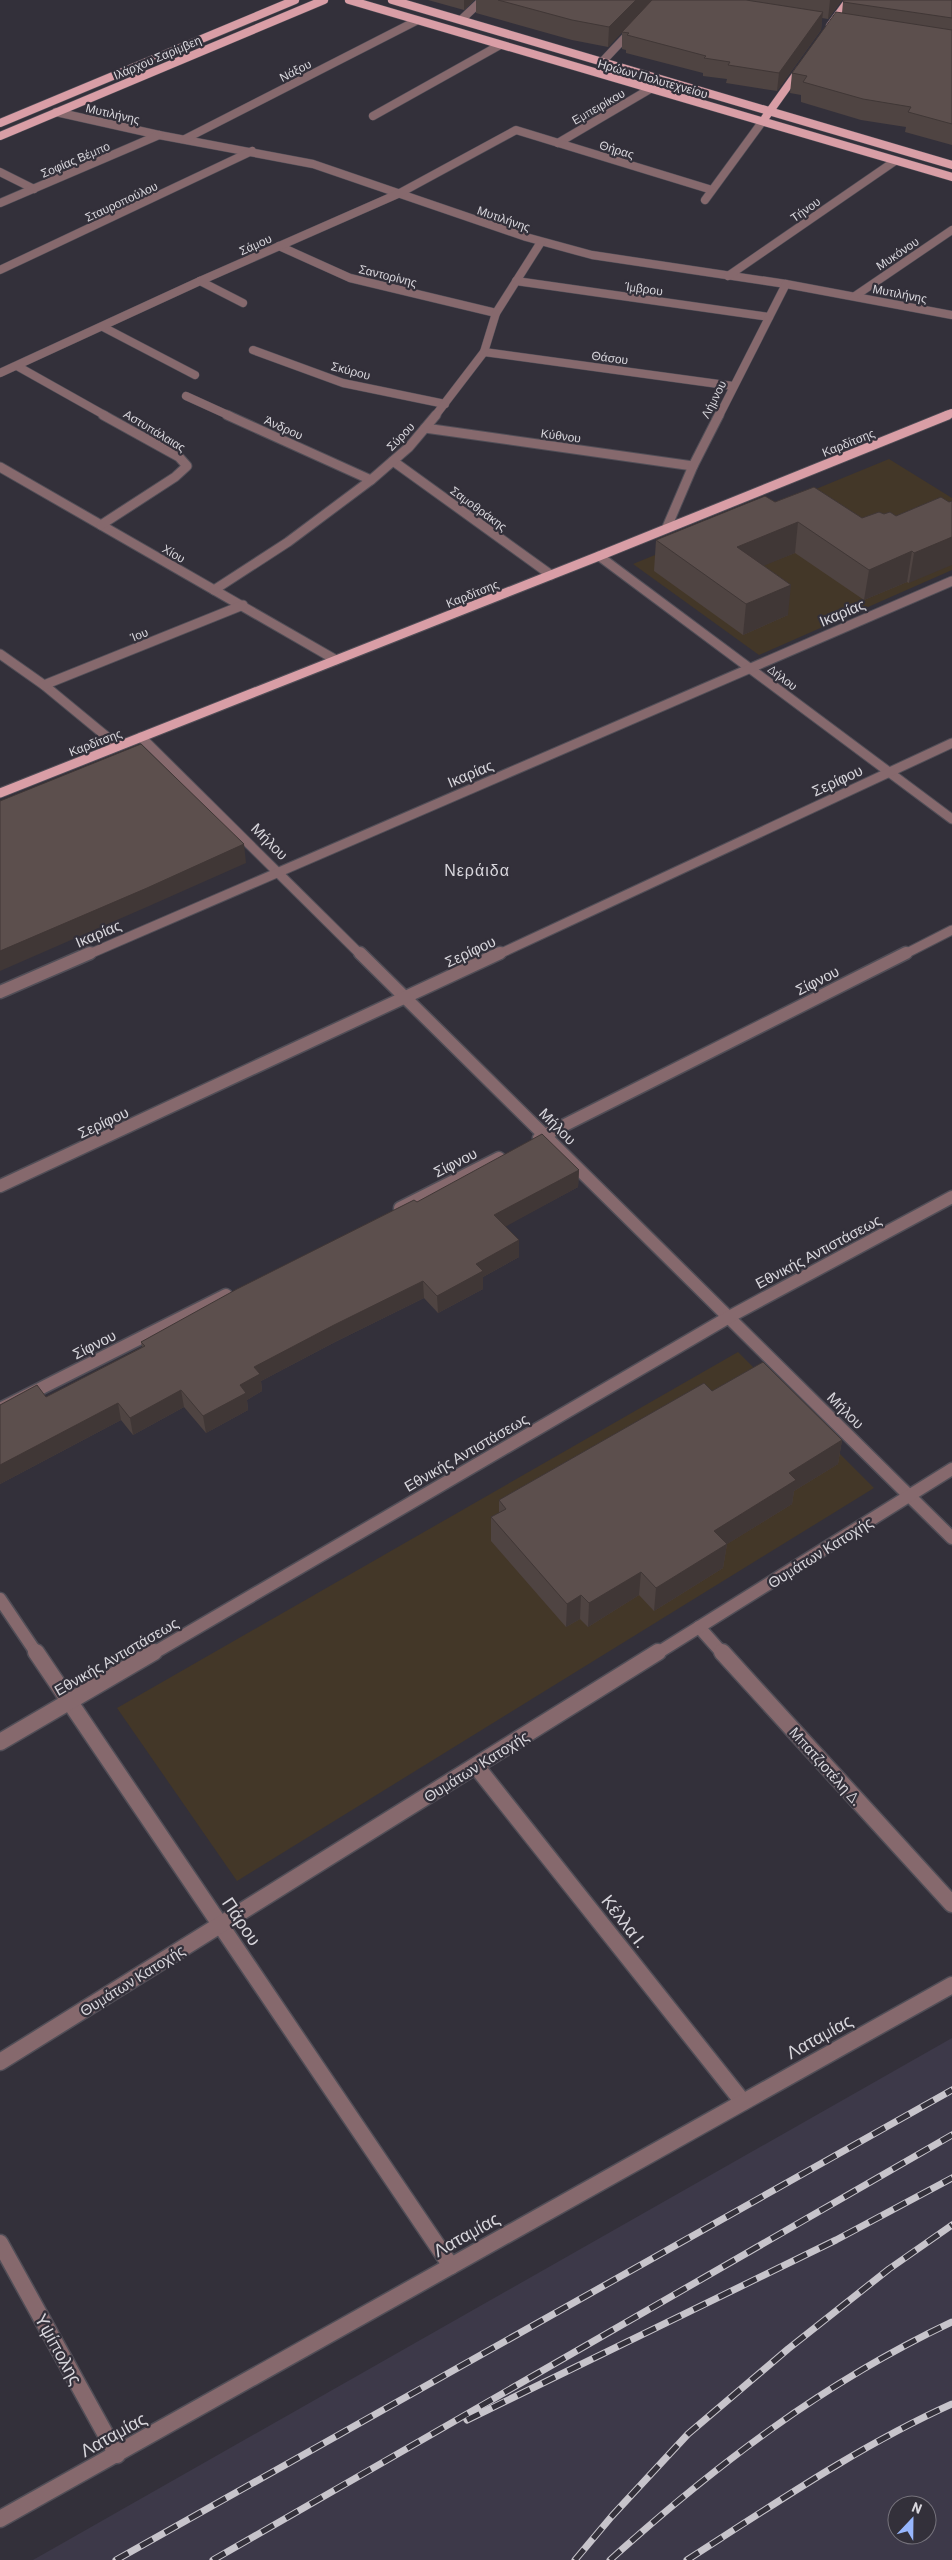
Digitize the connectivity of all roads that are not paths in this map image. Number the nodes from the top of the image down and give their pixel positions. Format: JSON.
{"nodes":[{"id":1,"x":294,"y":0,"type":"edge"},
{"id":2,"x":324,"y":0,"type":"edge"},
{"id":3,"x":349,"y":0,"type":"edge"},
{"id":4,"x":392,"y":0,"type":"edge"},
{"id":5,"x":482,"y":0,"type":"edge"},
{"id":6,"x":849,"y":0,"type":"edge"},
{"id":7,"x":416,"y":20,"type":"junction"},
{"id":8,"x":461,"y":20,"type":"junction"},
{"id":9,"x":641,"y":21,"type":"edge"},
{"id":10,"x":821,"y":24,"type":"edge"},
{"id":11,"x":830,"y":25,"type":"junction"},
{"id":12,"x":840,"y":27,"type":"edge"},
{"id":13,"x":825,"y":33,"type":"edge"},
{"id":14,"x":500,"y":45,"type":"junction"},
{"id":15,"x":602,"y":62,"type":"junction"},
{"id":16,"x":803,"y":64,"type":"edge"},
{"id":17,"x":650,"y":89,"type":"junction"},
{"id":18,"x":56,"y":112,"type":"junction"},
{"id":19,"x":770,"y":112,"type":"junction"},
{"id":20,"x":373,"y":116,"type":"dead end"},
{"id":21,"x":762,"y":122,"type":"junction"},
{"id":22,"x":0,"y":123,"type":"edge"},
{"id":23,"x":516,"y":130,"type":"joint"},
{"id":24,"x":159,"y":135,"type":"junction"},
{"id":25,"x":0,"y":136,"type":"edge"},
{"id":26,"x":185,"y":140,"type":"junction"},
{"id":27,"x":558,"y":143,"type":"junction"},
{"id":28,"x":252,"y":151,"type":"junction"},
{"id":29,"x":895,"y":160,"type":"junction"},
{"id":30,"x":952,"y":165,"type":"edge"},
{"id":31,"x":0,"y":172,"type":"edge"},
{"id":32,"x":952,"y":177,"type":"edge"},
{"id":33,"x":34,"y":189,"type":"junction"},
{"id":34,"x":712,"y":190,"type":"junction"},
{"id":35,"x":400,"y":194,"type":"junction"},
{"id":36,"x":705,"y":200,"type":"dead end"},
{"id":37,"x":0,"y":203,"type":"edge"},
{"id":38,"x":952,"y":230,"type":"edge"},
{"id":39,"x":541,"y":242,"type":"junction"},
{"id":40,"x":278,"y":246,"type":"junction"},
{"id":41,"x":0,"y":270,"type":"edge"},
{"id":42,"x":728,"y":276,"type":"junction"},
{"id":43,"x":516,"y":280,"type":"junction"},
{"id":44,"x":200,"y":281,"type":"junction"},
{"id":45,"x":786,"y":284,"type":"junction"},
{"id":46,"x":855,"y":296,"type":"junction"},
{"id":47,"x":243,"y":303,"type":"dead end"},
{"id":48,"x":496,"y":313,"type":"junction"},
{"id":49,"x":952,"y":315,"type":"edge"},
{"id":50,"x":769,"y":317,"type":"junction"},
{"id":51,"x":103,"y":327,"type":"junction"},
{"id":52,"x":253,"y":350,"type":"dead end"},
{"id":53,"x":484,"y":352,"type":"junction"},
{"id":54,"x":17,"y":366,"type":"junction"},
{"id":55,"x":0,"y":373,"type":"edge"},
{"id":56,"x":194,"y":375,"type":"dead end"},
{"id":57,"x":733,"y":386,"type":"junction"},
{"id":58,"x":186,"y":396,"type":"dead end"},
{"id":59,"x":445,"y":404,"type":"junction"},
{"id":60,"x":952,"y":414,"type":"edge"},
{"id":61,"x":425,"y":428,"type":"junction"},
{"id":62,"x":393,"y":461,"type":"junction"},
{"id":63,"x":693,"y":466,"type":"junction"},
{"id":64,"x":0,"y":467,"type":"edge"},
{"id":65,"x":371,"y":480,"type":"junction"},
{"id":66,"x":102,"y":525,"type":"junction"},
{"id":67,"x":667,"y":527,"type":"junction"},
{"id":68,"x":599,"y":556,"type":"junction"},
{"id":69,"x":551,"y":575,"type":"junction"},
{"id":70,"x":952,"y":581,"type":"edge"},
{"id":71,"x":214,"y":590,"type":"junction"},
{"id":72,"x":243,"y":605,"type":"junction"},
{"id":73,"x":0,"y":654,"type":"edge"},
{"id":74,"x":336,"y":660,"type":"junction"},
{"id":75,"x":750,"y":668,"type":"junction"},
{"id":76,"x":44,"y":685,"type":"junction"},
{"id":77,"x":141,"y":737,"type":"junction"},
{"id":78,"x":952,"y":742,"type":"edge"},
{"id":79,"x":118,"y":746,"type":"junction"},
{"id":80,"x":889,"y":772,"type":"junction"},
{"id":81,"x":0,"y":793,"type":"edge"},
{"id":82,"x":952,"y":819,"type":"edge"},
{"id":83,"x":278,"y":872,"type":"junction"},
{"id":84,"x":952,"y":930,"type":"edge"},
{"id":85,"x":0,"y":992,"type":"edge"},
{"id":86,"x":405,"y":998,"type":"junction"},
{"id":87,"x":544,"y":1135,"type":"junction"},
{"id":88,"x":526,"y":1144,"type":"edge"},
{"id":89,"x":508,"y":1153,"type":"edge"},
{"id":90,"x":0,"y":1186,"type":"edge"},
{"id":91,"x":952,"y":1197,"type":"edge"},
{"id":92,"x":393,"y":1212,"type":"edge"},
{"id":93,"x":241,"y":1288,"type":"edge"},
{"id":94,"x":729,"y":1318,"type":"junction"},
{"id":95,"x":0,"y":1409,"type":"edge"},
{"id":96,"x":952,"y":1470,"type":"edge"},
{"id":97,"x":910,"y":1496,"type":"junction"},
{"id":98,"x":952,"y":1538,"type":"edge"},
{"id":99,"x":0,"y":1598,"type":"edge"},
{"id":100,"x":699,"y":1627,"type":"junction"},
{"id":101,"x":70,"y":1702,"type":"junction"},
{"id":102,"x":0,"y":1742,"type":"edge"},
{"id":103,"x":476,"y":1766,"type":"junction"},
{"id":104,"x":952,"y":1904,"type":"edge"},
{"id":105,"x":220,"y":1925,"type":"junction"},
{"id":106,"x":952,"y":1985,"type":"edge"},
{"id":107,"x":0,"y":2062,"type":"edge"},
{"id":108,"x":743,"y":2102,"type":"junction"},
{"id":109,"x":0,"y":2244,"type":"edge"},
{"id":110,"x":451,"y":2266,"type":"junction"},
{"id":111,"x":117,"y":2455,"type":"junction"},
{"id":112,"x":0,"y":2519,"type":"edge"}],
"edges":[{"from":1,"to":22,"type":"main road","name":"Ιλάρχου Σαρίμβεη"},
{"from":2,"to":18,"type":"main road","name":"Ιλάρχου Σαρίμβεη"},
{"from":3,"to":7,"type":"main road","name":"Ηρώων Πολυτεχνείου"},
{"from":4,"to":8,"type":"main road","name":"Ηρώων Πολυτεχνείου"},
{"from":5,"to":8,"type":"street"},
{"from":6,"to":11,"type":"main road"},
{"from":7,"to":14,"type":"main road","name":"Ηρώων Πολυτεχνείου"},
{"from":7,"to":26,"type":"street","name":"Νάξου"},
{"from":8,"to":15,"type":"main road","name":"Ηρώων Πολυτεχνείου"},
{"from":9,"to":15,"type":"street"},
{"from":10,"to":11,"type":"street"},
{"from":11,"to":12,"type":"street"},
{"from":11,"to":13,"type":"main road"},
{"from":14,"to":17,"type":"main road","name":"Ηρώων Πολυτεχνείου"},
{"from":14,"to":20,"type":"street"},
{"from":15,"to":19,"type":"main road","name":"Ηρώων Πολυτεχνείου"},
{"from":16,"to":19,"type":"main road"},
{"from":17,"to":21,"type":"main road","name":"Ηρώων Πολυτεχνείου"},
{"from":17,"to":27,"type":"street","name":"Εμπειρίκου"},
{"from":18,"to":24,"type":"street","name":"Μυτιλήνης"},
{"from":18,"to":25,"type":"main road","name":"Ιλάρχου Σαρίμβεη"},
{"from":19,"to":21,"type":"main road"},
{"from":19,"to":30,"type":"main road","name":"Ηρώων Πολυτεχνείου"},
{"from":21,"to":29,"type":"main road","name":"Ηρώων Πολυτεχνείου"},
{"from":21,"to":34,"type":"street"},
{"from":23,"to":27,"type":"street","name":"Θήρας"},
{"from":23,"to":35,"type":"street","name":"Σάμου"},
{"from":24,"to":26,"type":"street","name":"Μυτιλήνης"},
{"from":24,"to":33,"type":"street","name":"Σοφίας Βέμπο"},
{"from":26,"to":28,"type":"street","name":"Μυτιλήνης"},
{"from":27,"to":34,"type":"street","name":"Θήρας"},
{"from":28,"to":35,"type":"street","name":"Μυτιλήνης"},
{"from":28,"to":41,"type":"street","name":"Σταυροπούλου"},
{"from":29,"to":32,"type":"main road","name":"Ηρώων Πολυτεχνείου"},
{"from":29,"to":42,"type":"street","name":"Τήνου"},
{"from":31,"to":33,"type":"street"},
{"from":33,"to":37,"type":"street","name":"Σοφίας Βέμπο"},
{"from":34,"to":36,"type":"street"},
{"from":35,"to":39,"type":"street","name":"Μυτιλήνης"},
{"from":35,"to":40,"type":"street","name":"Σάμου"},
{"from":38,"to":46,"type":"street","name":"Μυκόνου"},
{"from":39,"to":42,"type":"street","name":"Μυτιλήνης"},
{"from":39,"to":43,"type":"street","name":"Σύρου"},
{"from":40,"to":44,"type":"street","name":"Σάμου"},
{"from":40,"to":48,"type":"street","name":"Σαντορίνης"},
{"from":42,"to":45,"type":"street","name":"Μυτιλήνης"},
{"from":43,"to":48,"type":"street","name":"Σύρου"},
{"from":43,"to":50,"type":"street","name":"Ίμβρου"},
{"from":44,"to":47,"type":"street"},
{"from":44,"to":51,"type":"street","name":"Σάμου"},
{"from":45,"to":46,"type":"street","name":"Μυτιλήνης"},
{"from":45,"to":50,"type":"street","name":"Λήμνου"},
{"from":46,"to":49,"type":"street","name":"Μυτιλήνης"},
{"from":48,"to":53,"type":"street","name":"Σύρου"},
{"from":50,"to":57,"type":"street","name":"Λήμνου"},
{"from":51,"to":54,"type":"street","name":"Σάμου"},
{"from":51,"to":56,"type":"street"},
{"from":52,"to":59,"type":"street","name":"Σκύρου"},
{"from":53,"to":57,"type":"street","name":"Θάσου"},
{"from":53,"to":59,"type":"street","name":"Σύρου"},
{"from":54,"to":55,"type":"street","name":"Σάμου"},
{"from":54,"to":66,"type":"street","name":"Αστυπάλαιας"},
{"from":57,"to":63,"type":"street","name":"Λήμνου"},
{"from":58,"to":65,"type":"street","name":"Άνδρου"},
{"from":59,"to":61,"type":"street","name":"Σύρου"},
{"from":60,"to":67,"type":"main road","name":"Καρδίτσης"},
{"from":61,"to":62,"type":"street","name":"Σύρου"},
{"from":61,"to":63,"type":"street","name":"Κύθνου"},
{"from":62,"to":65,"type":"street","name":"Σύρου"},
{"from":62,"to":69,"type":"street","name":"Σαμοθράκης"},
{"from":63,"to":67,"type":"street","name":"Λήμνου"},
{"from":64,"to":66,"type":"street","name":"Χίου"},
{"from":65,"to":71,"type":"street","name":"Σύρου"},
{"from":66,"to":71,"type":"street","name":"Χίου"},
{"from":67,"to":68,"type":"main road","name":"Καρδίτσης"},
{"from":68,"to":69,"type":"main road","name":"Καρδίτσης"},
{"from":68,"to":75,"type":"street","name":"Δήλου"},
{"from":69,"to":74,"type":"main road","name":"Καρδίτσης"},
{"from":70,"to":75,"type":"street","name":"Ικαρίας"},
{"from":71,"to":72,"type":"street","name":"Χίου"},
{"from":72,"to":74,"type":"street","name":"Χίου"},
{"from":72,"to":76,"type":"street","name":"Ίου"},
{"from":73,"to":76,"type":"street"},
{"from":74,"to":77,"type":"main road","name":"Καρδίτσης"},
{"from":75,"to":80,"type":"street","name":"Δήλου"},
{"from":75,"to":83,"type":"street","name":"Ικαρίας"},
{"from":76,"to":79,"type":"street"},
{"from":77,"to":79,"type":"main road","name":"Καρδίτσης"},
{"from":77,"to":83,"type":"street","name":"Μήλου"},
{"from":78,"to":80,"type":"street","name":"Σερίφου"},
{"from":79,"to":81,"type":"main road","name":"Καρδίτσης"},
{"from":80,"to":82,"type":"street","name":"Δήλου"},
{"from":80,"to":86,"type":"street","name":"Σερίφου"},
{"from":83,"to":85,"type":"street","name":"Ικαρίας"},
{"from":83,"to":86,"type":"street","name":"Μήλου"},
{"from":84,"to":87,"type":"street","name":"Σίφνου"},
{"from":86,"to":87,"type":"street","name":"Μήλου"},
{"from":86,"to":90,"type":"street","name":"Σερίφου"},
{"from":87,"to":88,"type":"street","name":"Σίφνου"},
{"from":87,"to":94,"type":"street","name":"Μήλου"},
{"from":89,"to":92,"type":"street","name":"Σίφνου"},
{"from":91,"to":94,"type":"street","name":"Εθνικής Αντιστάσεως"},
{"from":93,"to":95,"type":"street","name":"Σίφνου"},
{"from":94,"to":97,"type":"street","name":"Μήλου"},
{"from":94,"to":101,"type":"street","name":"Εθνικής Αντιστάσεως"},
{"from":96,"to":97,"type":"street","name":"Θυμάτων Κατοχής"},
{"from":97,"to":98,"type":"street","name":"Μήλου"},
{"from":97,"to":100,"type":"street","name":"Θυμάτων Κατοχής"},
{"from":99,"to":101,"type":"street","name":"Πάρου"},
{"from":100,"to":103,"type":"street","name":"Θυμάτων Κατοχής"},
{"from":100,"to":104,"type":"street","name":"Μπατζιοτέλη Δ."},
{"from":101,"to":102,"type":"street","name":"Εθνικής Αντιστάσεως"},
{"from":101,"to":105,"type":"street","name":"Πάρου"},
{"from":103,"to":105,"type":"street","name":"Θυμάτων Κατοχής"},
{"from":103,"to":108,"type":"street","name":"Κέλλα Ι."},
{"from":105,"to":107,"type":"street","name":"Θυμάτων Κατοχής"},
{"from":105,"to":110,"type":"street","name":"Πάρου"},
{"from":106,"to":108,"type":"street","name":"Λαταμίας"},
{"from":108,"to":110,"type":"street","name":"Λαταμίας"},
{"from":109,"to":111,"type":"street","name":"Υψίπολης"},
{"from":110,"to":111,"type":"street","name":"Λαταμίας"},
{"from":111,"to":112,"type":"street","name":"Λαταμίας"}]}
